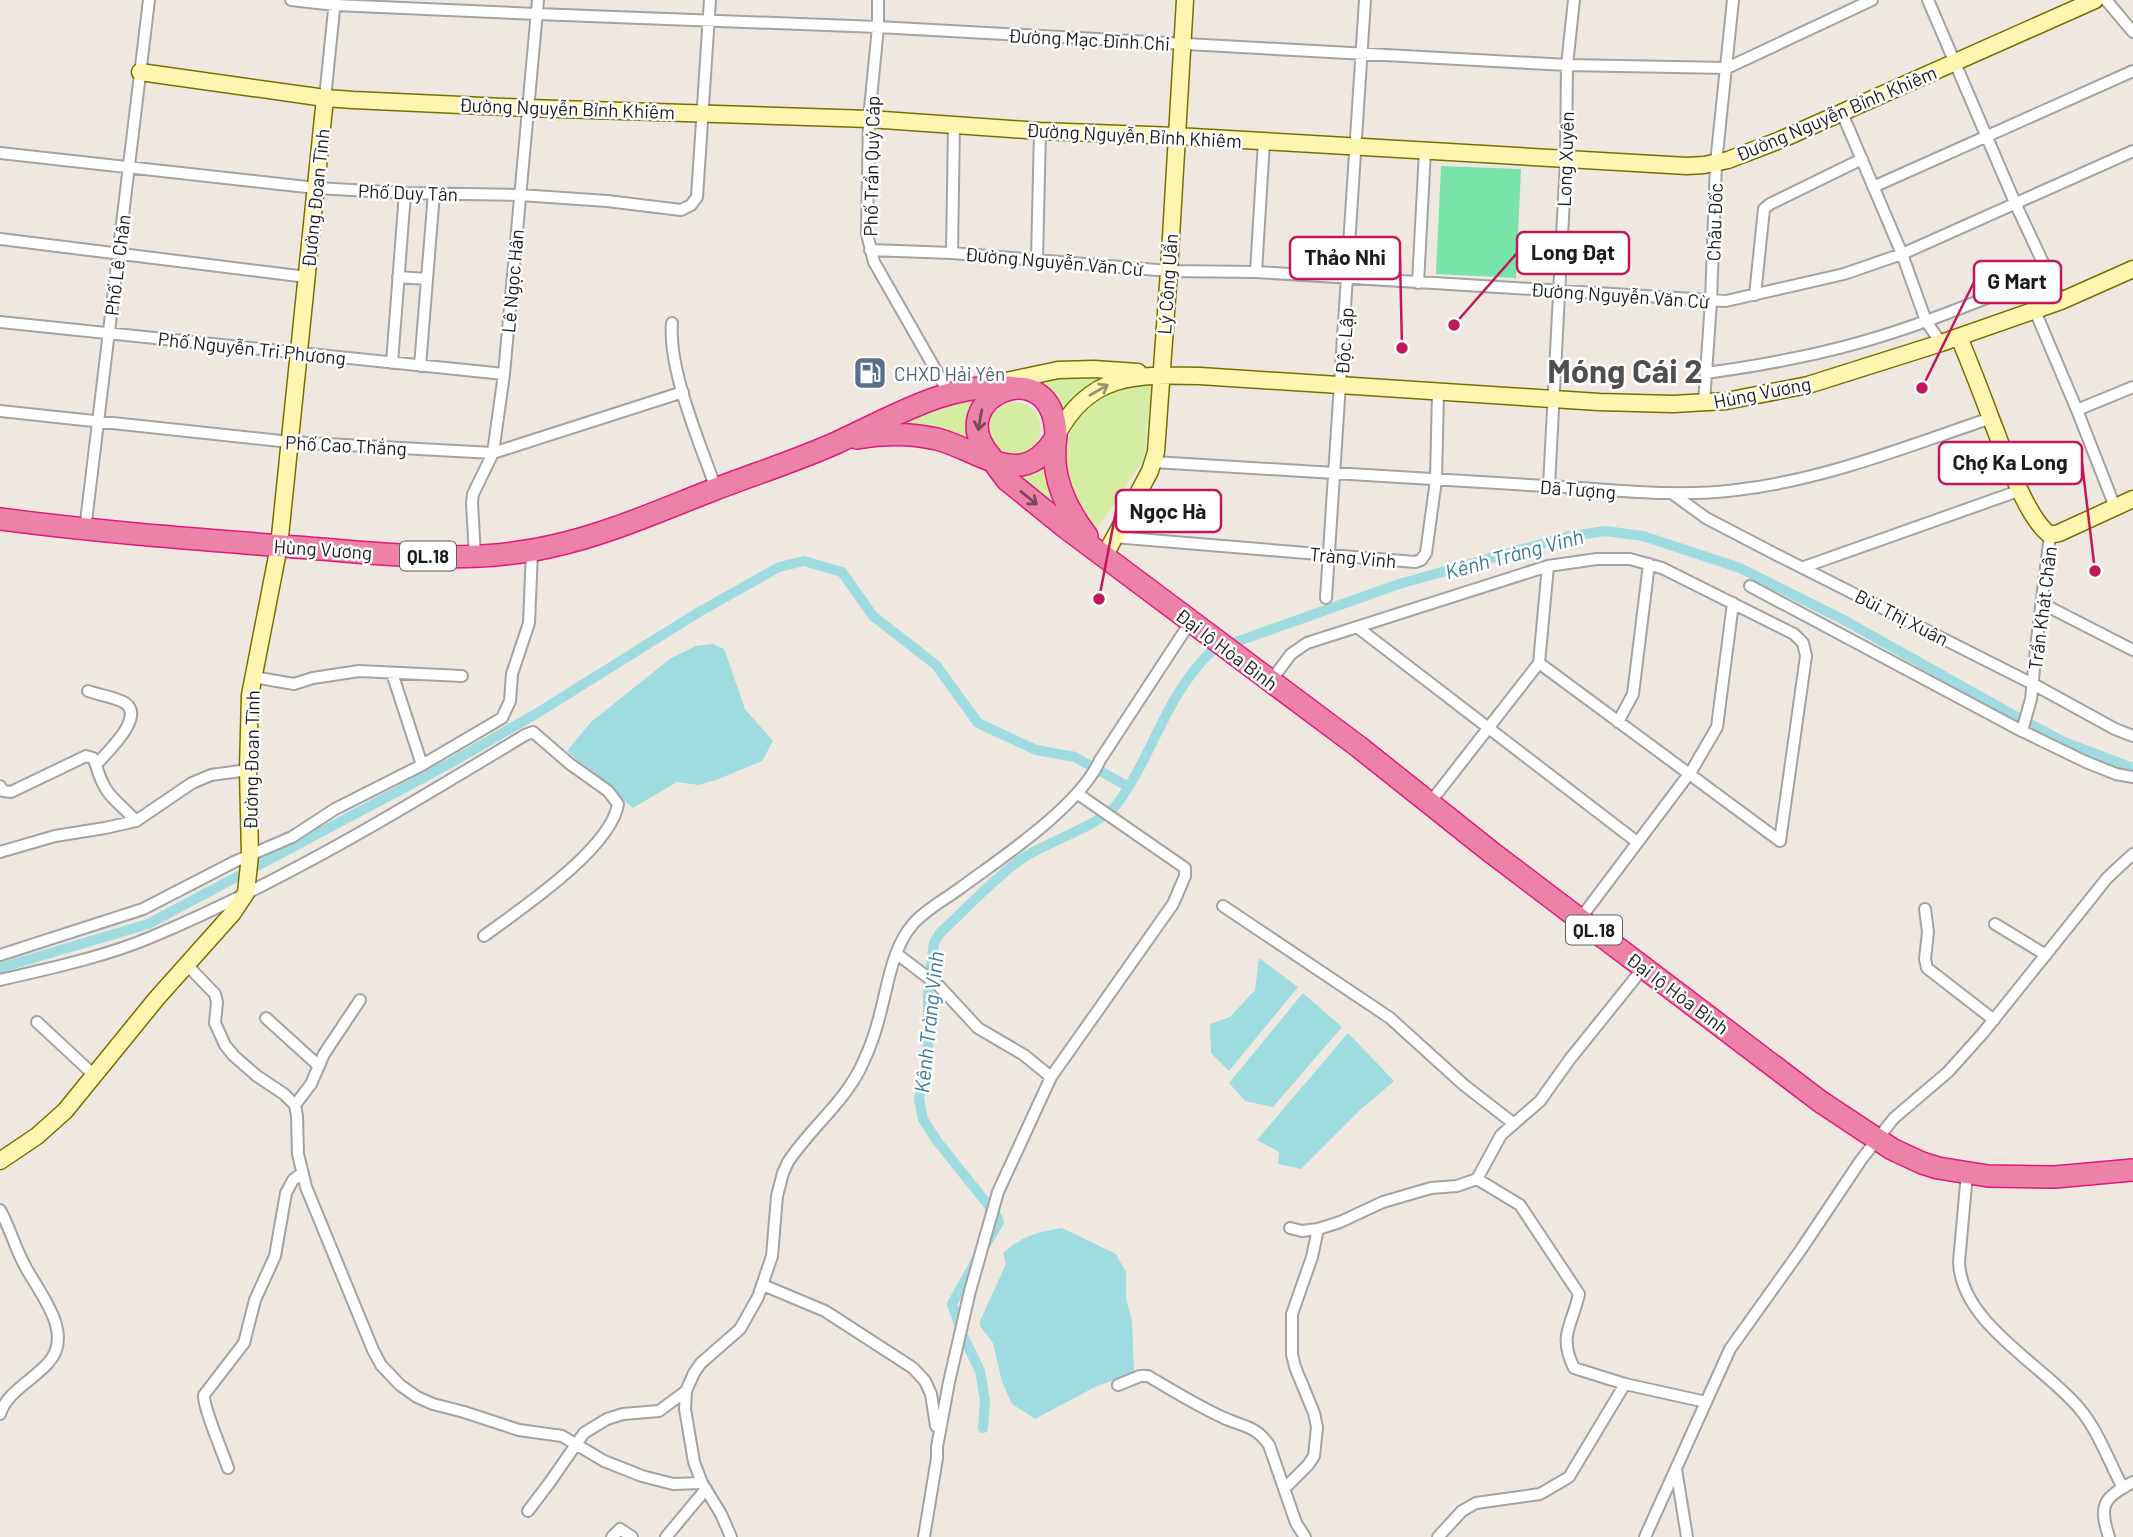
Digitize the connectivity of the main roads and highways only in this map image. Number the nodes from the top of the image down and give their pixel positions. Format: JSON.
{"nodes":[{"id":1,"x":1008,"y":388,"type":"junction"},
{"id":2,"x":1056,"y":437,"type":"junction"},
{"id":3,"x":837,"y":442,"type":"junction"},
{"id":4,"x":996,"y":463,"type":"junction"},
{"id":5,"x":0,"y":519,"type":"edge"},
{"id":6,"x":1104,"y":556,"type":"junction"},
{"id":7,"x":2133,"y":1170,"type":"edge"}],
"edges":[{"from":1,"to":2,"type":"highway"},
{"from":1,"to":3,"type":"highway"},
{"from":1,"to":4,"type":"highway","one_way":true},
{"from":2,"to":4,"type":"highway"},
{"from":2,"to":6,"type":"highway"},
{"from":3,"to":4,"type":"highway"},
{"from":3,"to":5,"type":"highway","name":"Hùng Vương","number":"QL.18"},
{"from":4,"to":6,"type":"highway","one_way":true},
{"from":6,"to":7,"type":"highway","name":"Đại lộ Hòa Bình","number":"QL.18"}]}
